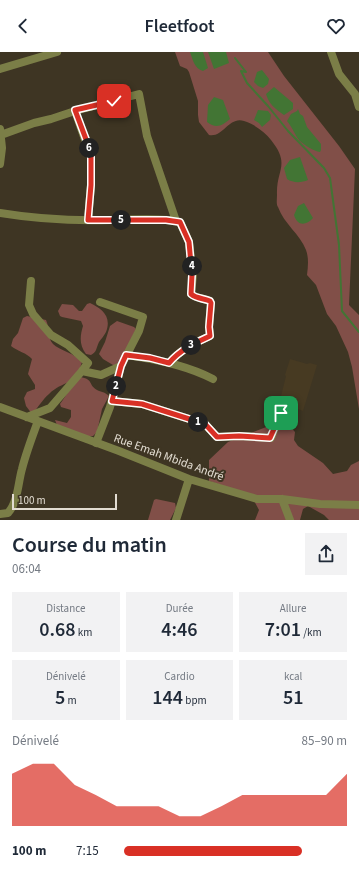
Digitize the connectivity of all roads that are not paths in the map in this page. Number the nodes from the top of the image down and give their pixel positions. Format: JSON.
{"nodes":[{"id":1,"x":57,"y":52,"type":"edge"},
{"id":2,"x":331,"y":52,"type":"edge"},
{"id":3,"x":0,"y":69,"type":"edge"},
{"id":4,"x":359,"y":107,"type":"edge"},
{"id":5,"x":75,"y":110,"type":"junction"},
{"id":6,"x":1,"y":132,"type":"edge"},
{"id":7,"x":0,"y":164,"type":"edge"},
{"id":8,"x":0,"y":213,"type":"edge"},
{"id":9,"x":88,"y":220,"type":"junction"},
{"id":10,"x":176,"y":221,"type":"junction"},
{"id":11,"x":31,"y":281,"type":"dead end"},
{"id":12,"x":100,"y":302,"type":"dead end"},
{"id":13,"x":126,"y":355,"type":"junction"},
{"id":14,"x":169,"y":363,"type":"junction"},
{"id":15,"x":121,"y":366,"type":"junction"},
{"id":16,"x":82,"y":371,"type":"junction"},
{"id":17,"x":213,"y":379,"type":"dead end"},
{"id":18,"x":112,"y":401,"type":"junction"},
{"id":19,"x":0,"y":407,"type":"edge"},
{"id":20,"x":281,"y":413,"type":"dead end"},
{"id":21,"x":27,"y":417,"type":"junction"},
{"id":22,"x":38,"y":421,"type":"junction"},
{"id":23,"x":96,"y":443,"type":"junction"},
{"id":24,"x":189,"y":479,"type":"junction"},
{"id":25,"x":282,"y":499,"type":"junction"},
{"id":26,"x":359,"y":505,"type":"edge"},
{"id":27,"x":0,"y":514,"type":"edge"},
{"id":28,"x":176,"y":520,"type":"edge"},
{"id":29,"x":290,"y":520,"type":"edge"}],
"edges":[{"from":1,"to":3,"type":"street"},
{"from":2,"to":4,"type":"street"},
{"from":5,"to":6,"type":"street"},
{"from":5,"to":9,"type":"street"},
{"from":5,"to":10,"type":"street"},
{"from":6,"to":7,"type":"street"},
{"from":8,"to":9,"type":"street"},
{"from":9,"to":10,"type":"street"},
{"from":10,"to":14,"type":"street"},
{"from":11,"to":16,"type":"street"},
{"from":12,"to":13,"type":"street"},
{"from":13,"to":14,"type":"street"},
{"from":13,"to":15,"type":"street"},
{"from":14,"to":17,"type":"street"},
{"from":15,"to":16,"type":"street"},
{"from":15,"to":18,"type":"street"},
{"from":16,"to":21,"type":"street"},
{"from":18,"to":20,"type":"street"},
{"from":18,"to":23,"type":"street"},
{"from":19,"to":21,"type":"street","name":"Rue Emah Mbida André"},
{"from":21,"to":22,"type":"street","name":"Rue Emah Mbida André"},
{"from":22,"to":23,"type":"street","name":"Rue Emah Mbida André"},
{"from":22,"to":27,"type":"street"},
{"from":23,"to":24,"type":"street","name":"Rue Emah Mbida André"},
{"from":24,"to":25,"type":"street","name":"Rue Emah Mbida André"},
{"from":24,"to":28,"type":"street"},
{"from":25,"to":26,"type":"street","name":"Rue Emah Mbida André"},
{"from":25,"to":29,"type":"street"}]}
